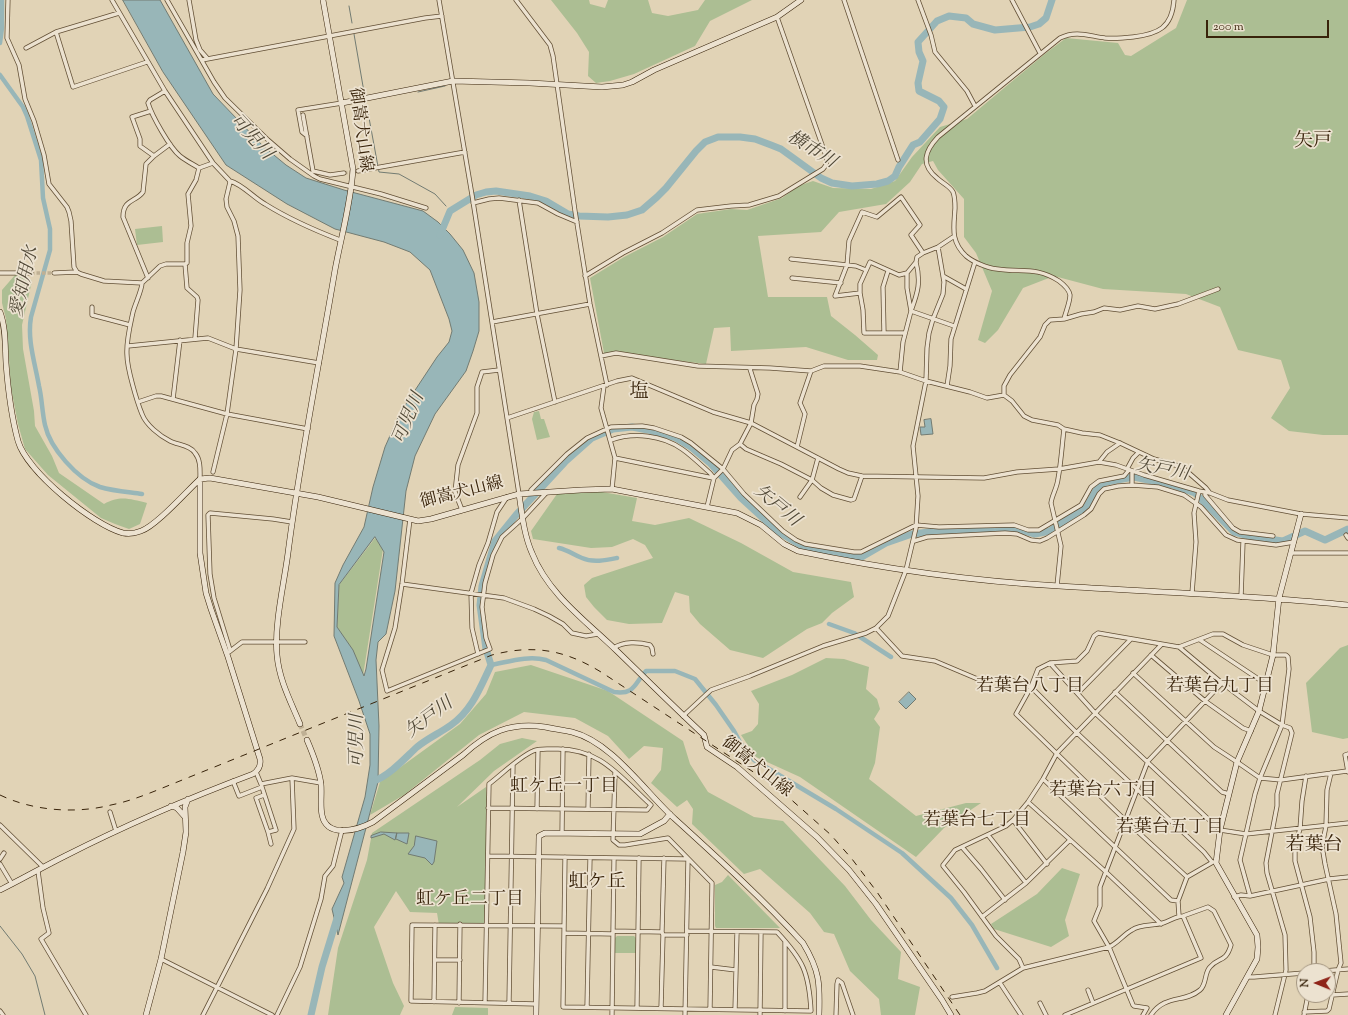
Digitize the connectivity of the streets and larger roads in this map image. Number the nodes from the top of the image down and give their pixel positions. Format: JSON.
{"nodes":[{"id":1,"x":8,"y":0,"type":"edge"},
{"id":2,"x":112,"y":0,"type":"edge"},
{"id":3,"x":167,"y":0,"type":"edge"},
{"id":4,"x":189,"y":0,"type":"edge"},
{"id":5,"x":323,"y":0,"type":"edge"},
{"id":6,"x":439,"y":0,"type":"edge"},
{"id":7,"x":516,"y":0,"type":"edge"},
{"id":8,"x":801,"y":0,"type":"edge"},
{"id":9,"x":844,"y":0,"type":"edge"},
{"id":10,"x":918,"y":0,"type":"edge"},
{"id":11,"x":1012,"y":0,"type":"edge"},
{"id":12,"x":1174,"y":0,"type":"edge"},
{"id":13,"x":119,"y":13,"type":"junction"},
{"id":14,"x":442,"y":16,"type":"junction"},
{"id":15,"x":777,"y":17,"type":"junction"},
{"id":16,"x":56,"y":32,"type":"junction"},
{"id":17,"x":329,"y":36,"type":"junction"},
{"id":18,"x":26,"y":48,"type":"dead end"},
{"id":19,"x":1040,"y":53,"type":"junction"},
{"id":20,"x":207,"y":58,"type":"junction"},
{"id":21,"x":202,"y":60,"type":"junction"},
{"id":22,"x":147,"y":62,"type":"junction"},
{"id":23,"x":453,"y":81,"type":"junction"},
{"id":24,"x":557,"y":84,"type":"junction"},
{"id":25,"x":165,"y":91,"type":"junction"},
{"id":26,"x":342,"y":103,"type":"junction"},
{"id":27,"x":975,"y":106,"type":"junction"},
{"id":28,"x":150,"y":111,"type":"junction"},
{"id":29,"x":303,"y":115,"type":"dead end"},
{"id":30,"x":307,"y":136,"type":"junction"},
{"id":31,"x":170,"y":144,"type":"junction"},
{"id":32,"x":465,"y":152,"type":"junction"},
{"id":33,"x":154,"y":156,"type":"junction"},
{"id":34,"x":898,"y":160,"type":"dead end"},
{"id":35,"x":214,"y":163,"type":"junction"},
{"id":36,"x":199,"y":168,"type":"junction"},
{"id":37,"x":358,"y":171,"type":"tunnel mouth"},
{"id":38,"x":316,"y":172,"type":"junction"},
{"id":39,"x":344,"y":173,"type":"tunnel mouth"},
{"id":40,"x":318,"y":178,"type":"junction"},
{"id":41,"x":230,"y":181,"type":"junction"},
{"id":42,"x":352,"y":187,"type":"junction"},
{"id":43,"x":518,"y":200,"type":"junction"},
{"id":44,"x":473,"y":203,"type":"junction"},
{"id":45,"x":426,"y":208,"type":"dead end"},
{"id":46,"x":576,"y":222,"type":"junction"},
{"id":47,"x":953,"y":236,"type":"junction"},
{"id":48,"x":340,"y":240,"type":"junction"},
{"id":49,"x":938,"y":247,"type":"junction"},
{"id":50,"x":923,"y":253,"type":"junction"},
{"id":51,"x":791,"y":259,"type":"dead end"},
{"id":52,"x":916,"y":262,"type":"junction"},
{"id":53,"x":975,"y":262,"type":"junction"},
{"id":54,"x":186,"y":264,"type":"junction"},
{"id":55,"x":847,"y":265,"type":"junction"},
{"id":56,"x":866,"y":270,"type":"junction"},
{"id":57,"x":888,"y":271,"type":"junction"},
{"id":58,"x":77,"y":272,"type":"junction"},
{"id":59,"x":0,"y":273,"type":"edge"},
{"id":60,"x":31,"y":273,"type":"tunnel mouth"},
{"id":61,"x":54,"y":273,"type":"tunnel mouth"},
{"id":62,"x":908,"y":273,"type":"junction"},
{"id":63,"x":585,"y":276,"type":"junction"},
{"id":64,"x":943,"y":276,"type":"junction"},
{"id":65,"x":148,"y":278,"type":"junction"},
{"id":66,"x":792,"y":278,"type":"dead end"},
{"id":67,"x":142,"y":283,"type":"junction"},
{"id":68,"x":841,"y":283,"type":"junction"},
{"id":69,"x":1218,"y":288,"type":"dead end"},
{"id":70,"x":966,"y":289,"type":"junction"},
{"id":71,"x":860,"y":293,"type":"junction"},
{"id":72,"x":590,"y":304,"type":"junction"},
{"id":73,"x":92,"y":307,"type":"dead end"},
{"id":74,"x":911,"y":311,"type":"junction"},
{"id":75,"x":0,"y":312,"type":"edge"},
{"id":76,"x":537,"y":314,"type":"junction"},
{"id":77,"x":1064,"y":318,"type":"junction"},
{"id":78,"x":933,"y":319,"type":"junction"},
{"id":79,"x":492,"y":322,"type":"junction"},
{"id":80,"x":130,"y":325,"type":"junction"},
{"id":81,"x":954,"y":326,"type":"junction"},
{"id":82,"x":884,"y":333,"type":"junction"},
{"id":83,"x":904,"y":333,"type":"junction"},
{"id":84,"x":195,"y":338,"type":"junction"},
{"id":85,"x":180,"y":340,"type":"junction"},
{"id":86,"x":128,"y":346,"type":"junction"},
{"id":87,"x":236,"y":349,"type":"junction"},
{"id":88,"x":602,"y":356,"type":"junction"},
{"id":89,"x":319,"y":363,"type":"junction"},
{"id":90,"x":750,"y":369,"type":"junction"},
{"id":91,"x":499,"y":370,"type":"junction"},
{"id":92,"x":812,"y":371,"type":"junction"},
{"id":93,"x":900,"y":372,"type":"junction"},
{"id":94,"x":926,"y":381,"type":"junction"},
{"id":95,"x":605,"y":385,"type":"junction"},
{"id":96,"x":947,"y":386,"type":"junction"},
{"id":97,"x":1004,"y":395,"type":"junction"},
{"id":98,"x":173,"y":399,"type":"junction"},
{"id":99,"x":138,"y":402,"type":"junction"},
{"id":100,"x":555,"y":402,"type":"junction"},
{"id":101,"x":227,"y":414,"type":"junction"},
{"id":102,"x":507,"y":418,"type":"junction"},
{"id":103,"x":751,"y":423,"type":"junction"},
{"id":104,"x":607,"y":428,"type":"junction"},
{"id":105,"x":308,"y":429,"type":"junction"},
{"id":106,"x":1064,"y":429,"type":"junction"},
{"id":107,"x":611,"y":440,"type":"junction"},
{"id":108,"x":1120,"y":443,"type":"junction"},
{"id":109,"x":740,"y":444,"type":"junction"},
{"id":110,"x":797,"y":447,"type":"junction"},
{"id":111,"x":1140,"y":452,"type":"junction"},
{"id":112,"x":615,"y":458,"type":"junction"},
{"id":113,"x":818,"y":458,"type":"junction"},
{"id":114,"x":1099,"y":462,"type":"junction"},
{"id":115,"x":723,"y":469,"type":"junction"},
{"id":116,"x":1059,"y":469,"type":"junction"},
{"id":117,"x":1130,"y":470,"type":"junction"},
{"id":118,"x":213,"y":472,"type":"dead end"},
{"id":119,"x":862,"y":476,"type":"junction"},
{"id":120,"x":714,"y":478,"type":"junction"},
{"id":121,"x":916,"y":478,"type":"junction"},
{"id":122,"x":200,"y":479,"type":"junction"},
{"id":123,"x":812,"y":480,"type":"junction"},
{"id":124,"x":1132,"y":484,"type":"junction"},
{"id":125,"x":612,"y":489,"type":"junction"},
{"id":126,"x":1199,"y":491,"type":"junction"},
{"id":127,"x":547,"y":492,"type":"junction"},
{"id":128,"x":1205,"y":492,"type":"junction"},
{"id":129,"x":531,"y":493,"type":"junction"},
{"id":130,"x":1210,"y":493,"type":"junction"},
{"id":131,"x":297,"y":494,"type":"junction"},
{"id":132,"x":519,"y":494,"type":"junction"},
{"id":133,"x":507,"y":497,"type":"junction"},
{"id":134,"x":800,"y":497,"type":"dead end"},
{"id":135,"x":1196,"y":503,"type":"junction"},
{"id":136,"x":707,"y":507,"type":"junction"},
{"id":137,"x":462,"y":510,"type":"junction"},
{"id":138,"x":1301,"y":514,"type":"junction"},
{"id":139,"x":523,"y":518,"type":"junction"},
{"id":140,"x":1348,"y":518,"type":"edge"},
{"id":141,"x":409,"y":519,"type":"junction"},
{"id":142,"x":1055,"y":521,"type":"junction"},
{"id":143,"x":292,"y":522,"type":"junction"},
{"id":144,"x":916,"y":526,"type":"junction"},
{"id":145,"x":1058,"y":532,"type":"junction"},
{"id":146,"x":1273,"y":536,"type":"dead end"},
{"id":147,"x":914,"y":542,"type":"junction"},
{"id":148,"x":1243,"y":542,"type":"junction"},
{"id":149,"x":1294,"y":542,"type":"junction"},
{"id":150,"x":1291,"y":553,"type":"junction"},
{"id":151,"x":1348,"y":553,"type":"edge"},
{"id":152,"x":906,"y":570,"type":"junction"},
{"id":153,"x":402,"y":584,"type":"junction"},
{"id":154,"x":1057,"y":586,"type":"junction"},
{"id":155,"x":1192,"y":593,"type":"junction"},
{"id":156,"x":472,"y":594,"type":"junction"},
{"id":157,"x":483,"y":595,"type":"junction"},
{"id":158,"x":1241,"y":597,"type":"junction"},
{"id":159,"x":1279,"y":598,"type":"junction"},
{"id":160,"x":1348,"y":605,"type":"edge"},
{"id":161,"x":876,"y":628,"type":"junction"},
{"id":162,"x":598,"y":634,"type":"junction"},
{"id":163,"x":1131,"y":639,"type":"junction"},
{"id":164,"x":1200,"y":640,"type":"junction"},
{"id":165,"x":277,"y":642,"type":"junction"},
{"id":166,"x":305,"y":642,"type":"dead end"},
{"id":167,"x":1161,"y":645,"type":"junction"},
{"id":168,"x":1179,"y":647,"type":"junction"},
{"id":169,"x":614,"y":648,"type":"junction"},
{"id":170,"x":230,"y":650,"type":"junction"},
{"id":171,"x":478,"y":654,"type":"junction"},
{"id":172,"x":653,"y":654,"type":"dead end"},
{"id":173,"x":1151,"y":655,"type":"junction"},
{"id":174,"x":1273,"y":655,"type":"junction"},
{"id":175,"x":228,"y":657,"type":"junction"},
{"id":176,"x":1050,"y":663,"type":"junction"},
{"id":177,"x":1133,"y":673,"type":"junction"},
{"id":178,"x":1222,"y":683,"type":"junction"},
{"id":179,"x":1266,"y":684,"type":"junction"},
{"id":180,"x":1031,"y":687,"type":"junction"},
{"id":181,"x":1115,"y":692,"type":"junction"},
{"id":182,"x":1078,"y":694,"type":"junction"},
{"id":183,"x":1205,"y":701,"type":"junction"},
{"id":184,"x":1259,"y":711,"type":"junction"},
{"id":185,"x":1095,"y":713,"type":"junction"},
{"id":186,"x":683,"y":716,"type":"junction"},
{"id":187,"x":1186,"y":721,"type":"junction"},
{"id":188,"x":300,"y":724,"type":"tunnel mouth"},
{"id":189,"x":1282,"y":725,"type":"junction"},
{"id":190,"x":1250,"y":731,"type":"junction"},
{"id":191,"x":1076,"y":732,"type":"junction"},
{"id":192,"x":307,"y":740,"type":"tunnel mouth"},
{"id":193,"x":1167,"y":741,"type":"junction"},
{"id":194,"x":563,"y":748,"type":"junction"},
{"id":195,"x":538,"y":750,"type":"junction"},
{"id":196,"x":1057,"y":753,"type":"junction"},
{"id":197,"x":589,"y":754,"type":"junction"},
{"id":198,"x":1348,"y":754,"type":"edge"},
{"id":199,"x":1148,"y":761,"type":"junction"},
{"id":200,"x":1237,"y":762,"type":"junction"},
{"id":201,"x":513,"y":765,"type":"junction"},
{"id":202,"x":256,"y":772,"type":"junction"},
{"id":203,"x":615,"y":772,"type":"junction"},
{"id":204,"x":1347,"y":772,"type":"edge"},
{"id":205,"x":1331,"y":774,"type":"junction"},
{"id":206,"x":1306,"y":776,"type":"junction"},
{"id":207,"x":292,"y":778,"type":"junction"},
{"id":208,"x":1260,"y":778,"type":"junction"},
{"id":209,"x":1043,"y":779,"type":"junction"},
{"id":210,"x":1281,"y":780,"type":"junction"},
{"id":211,"x":233,"y":781,"type":"junction"},
{"id":212,"x":321,"y":783,"type":"junction"},
{"id":213,"x":261,"y":786,"type":"junction"},
{"id":214,"x":1137,"y":789,"type":"junction"},
{"id":215,"x":1229,"y":794,"type":"junction"},
{"id":216,"x":264,"y":795,"type":"junction"},
{"id":217,"x":188,"y":799,"type":"junction"},
{"id":218,"x":1028,"y":802,"type":"junction"},
{"id":219,"x":171,"y":806,"type":"junction"},
{"id":220,"x":488,"y":808,"type":"junction"},
{"id":221,"x":513,"y":808,"type":"junction"},
{"id":222,"x":537,"y":809,"type":"junction"},
{"id":223,"x":562,"y":809,"type":"junction"},
{"id":224,"x":588,"y":809,"type":"junction"},
{"id":225,"x":614,"y":810,"type":"junction"},
{"id":226,"x":110,"y":812,"type":"dead end"},
{"id":227,"x":670,"y":814,"type":"junction"},
{"id":228,"x":185,"y":817,"type":"junction"},
{"id":229,"x":1012,"y":820,"type":"junction"},
{"id":230,"x":1125,"y":820,"type":"junction"},
{"id":231,"x":1348,"y":823,"type":"edge"},
{"id":232,"x":0,"y":825,"type":"edge"},
{"id":233,"x":1326,"y":826,"type":"junction"},
{"id":234,"x":1300,"y":829,"type":"junction"},
{"id":235,"x":342,"y":830,"type":"junction"},
{"id":236,"x":1220,"y":830,"type":"junction"},
{"id":237,"x":116,"y":831,"type":"junction"},
{"id":238,"x":268,"y":832,"type":"junction"},
{"id":239,"x":1272,"y":832,"type":"junction"},
{"id":240,"x":562,"y":833,"type":"junction"},
{"id":241,"x":614,"y":834,"type":"junction"},
{"id":242,"x":988,"y":834,"type":"junction"},
{"id":243,"x":1246,"y":834,"type":"junction"},
{"id":244,"x":1070,"y":840,"type":"junction"},
{"id":245,"x":271,"y":844,"type":"dead end"},
{"id":246,"x":962,"y":847,"type":"junction"},
{"id":247,"x":1116,"y":848,"type":"junction"},
{"id":248,"x":4,"y":853,"type":"dead end"},
{"id":249,"x":488,"y":856,"type":"junction"},
{"id":250,"x":512,"y":856,"type":"junction"},
{"id":251,"x":539,"y":857,"type":"junction"},
{"id":252,"x":565,"y":857,"type":"junction"},
{"id":253,"x":590,"y":858,"type":"junction"},
{"id":254,"x":614,"y":858,"type":"junction"},
{"id":255,"x":639,"y":858,"type":"junction"},
{"id":256,"x":664,"y":858,"type":"junction"},
{"id":257,"x":0,"y":859,"type":"edge"},
{"id":258,"x":688,"y":859,"type":"junction"},
{"id":259,"x":1214,"y":862,"type":"junction"},
{"id":260,"x":0,"y":864,"type":"edge"},
{"id":261,"x":1047,"y":864,"type":"junction"},
{"id":262,"x":44,"y":868,"type":"junction"},
{"id":263,"x":38,"y":871,"type":"junction"},
{"id":264,"x":1106,"y":872,"type":"junction"},
{"id":265,"x":1187,"y":877,"type":"junction"},
{"id":266,"x":1348,"y":877,"type":"edge"},
{"id":267,"x":1329,"y":879,"type":"junction"},
{"id":268,"x":1026,"y":883,"type":"junction"},
{"id":269,"x":12,"y":884,"type":"junction"},
{"id":270,"x":1302,"y":885,"type":"junction"},
{"id":271,"x":0,"y":890,"type":"edge"},
{"id":272,"x":1272,"y":891,"type":"junction"},
{"id":273,"x":1250,"y":896,"type":"junction"},
{"id":274,"x":1234,"y":897,"type":"junction"},
{"id":275,"x":1005,"y":900,"type":"junction"},
{"id":276,"x":1178,"y":901,"type":"junction"},
{"id":277,"x":1181,"y":916,"type":"junction"},
{"id":278,"x":982,"y":917,"type":"junction"},
{"id":279,"x":460,"y":924,"type":"junction"},
{"id":280,"x":1161,"y":924,"type":"junction"},
{"id":281,"x":435,"y":925,"type":"junction"},
{"id":282,"x":487,"y":925,"type":"junction"},
{"id":283,"x":511,"y":925,"type":"junction"},
{"id":284,"x":538,"y":925,"type":"junction"},
{"id":285,"x":564,"y":926,"type":"junction"},
{"id":286,"x":638,"y":932,"type":"junction"},
{"id":287,"x":712,"y":932,"type":"junction"},
{"id":288,"x":737,"y":932,"type":"junction"},
{"id":289,"x":761,"y":932,"type":"junction"},
{"id":290,"x":564,"y":933,"type":"junction"},
{"id":291,"x":613,"y":933,"type":"junction"},
{"id":292,"x":663,"y":933,"type":"junction"},
{"id":293,"x":687,"y":933,"type":"junction"},
{"id":294,"x":589,"y":934,"type":"junction"},
{"id":295,"x":785,"y":942,"type":"junction"},
{"id":296,"x":1109,"y":947,"type":"junction"},
{"id":297,"x":161,"y":959,"type":"junction"},
{"id":298,"x":435,"y":960,"type":"junction"},
{"id":299,"x":460,"y":960,"type":"junction"},
{"id":300,"x":1314,"y":963,"type":"edge"},
{"id":301,"x":711,"y":968,"type":"junction"},
{"id":302,"x":1023,"y":968,"type":"junction"},
{"id":303,"x":1348,"y":969,"type":"edge"},
{"id":304,"x":736,"y":970,"type":"junction"},
{"id":305,"x":1338,"y":970,"type":"junction"},
{"id":306,"x":1296,"y":974,"type":"edge"},
{"id":307,"x":1284,"y":975,"type":"junction"},
{"id":308,"x":1248,"y":977,"type":"junction"},
{"id":309,"x":1336,"y":978,"type":"edge"},
{"id":310,"x":1000,"y":983,"type":"junction"},
{"id":311,"x":216,"y":988,"type":"junction"},
{"id":312,"x":1127,"y":989,"type":"junction"},
{"id":313,"x":1088,"y":990,"type":"dead end"},
{"id":314,"x":1348,"y":994,"type":"edge"},
{"id":315,"x":1336,"y":995,"type":"edge"},
{"id":316,"x":952,"y":997,"type":"dead end"},
{"id":317,"x":434,"y":1002,"type":"junction"},
{"id":318,"x":460,"y":1003,"type":"junction"},
{"id":319,"x":485,"y":1003,"type":"junction"},
{"id":320,"x":509,"y":1003,"type":"junction"},
{"id":321,"x":1040,"y":1003,"type":"dead end"},
{"id":322,"x":1093,"y":1003,"type":"junction"},
{"id":323,"x":1306,"y":1003,"type":"edge"},
{"id":324,"x":1330,"y":1003,"type":"edge"},
{"id":325,"x":536,"y":1004,"type":"junction"},
{"id":326,"x":587,"y":1007,"type":"junction"},
{"id":327,"x":612,"y":1008,"type":"junction"},
{"id":328,"x":637,"y":1008,"type":"junction"},
{"id":329,"x":662,"y":1008,"type":"junction"},
{"id":330,"x":686,"y":1009,"type":"junction"},
{"id":331,"x":710,"y":1010,"type":"junction"},
{"id":332,"x":735,"y":1010,"type":"junction"},
{"id":333,"x":760,"y":1010,"type":"junction"},
{"id":334,"x":0,"y":1011,"type":"edge"},
{"id":335,"x":785,"y":1011,"type":"junction"},
{"id":336,"x":1304,"y":1013,"type":"edge"},
{"id":337,"x":3,"y":1015,"type":"edge"},
{"id":338,"x":86,"y":1015,"type":"edge"},
{"id":339,"x":146,"y":1015,"type":"edge"},
{"id":340,"x":203,"y":1015,"type":"edge"},
{"id":341,"x":272,"y":1015,"type":"edge"},
{"id":342,"x":277,"y":1015,"type":"edge"},
{"id":343,"x":536,"y":1015,"type":"edge"},
{"id":344,"x":612,"y":1015,"type":"edge"},
{"id":345,"x":685,"y":1015,"type":"edge"},
{"id":346,"x":760,"y":1015,"type":"edge"},
{"id":347,"x":819,"y":1015,"type":"edge"},
{"id":348,"x":836,"y":1015,"type":"edge"},
{"id":349,"x":853,"y":1015,"type":"edge"},
{"id":350,"x":951,"y":1015,"type":"edge"},
{"id":351,"x":1021,"y":1015,"type":"edge"},
{"id":352,"x":1046,"y":1015,"type":"edge"},
{"id":353,"x":1065,"y":1015,"type":"edge"},
{"id":354,"x":1143,"y":1015,"type":"edge"},
{"id":355,"x":1152,"y":1015,"type":"edge"},
{"id":356,"x":1226,"y":1015,"type":"edge"},
{"id":357,"x":1275,"y":1015,"type":"edge"}],
"edges":[{"from":1,"to":58,"type":"street"},
{"from":2,"to":13,"type":"street"},
{"from":3,"to":21,"type":"street"},
{"from":4,"to":20,"type":"street"},
{"from":5,"to":17,"type":"street","name":"御嵩犬山線"},
{"from":6,"to":14,"type":"street"},
{"from":7,"to":24,"type":"street"},
{"from":8,"to":15,"type":"street"},
{"from":9,"to":34,"type":"street"},
{"from":10,"to":27,"type":"street"},
{"from":11,"to":19,"type":"street"},
{"from":12,"to":19,"type":"street"},
{"from":13,"to":16,"type":"street"},
{"from":13,"to":22,"type":"street"},
{"from":14,"to":17,"type":"street"},
{"from":14,"to":23,"type":"street"},
{"from":15,"to":24,"type":"street"},
{"from":15,"to":63,"type":"street"},
{"from":16,"to":18,"type":"street"},
{"from":16,"to":22,"type":"street"},
{"from":17,"to":20,"type":"street"},
{"from":17,"to":26,"type":"street","name":"御嵩犬山線"},
{"from":19,"to":27,"type":"street"},
{"from":20,"to":21,"type":"street"},
{"from":21,"to":40,"type":"street"},
{"from":22,"to":25,"type":"street"},
{"from":23,"to":24,"type":"street"},
{"from":23,"to":26,"type":"street"},
{"from":23,"to":32,"type":"street"},
{"from":24,"to":46,"type":"street"},
{"from":25,"to":28,"type":"street"},
{"from":25,"to":35,"type":"street"},
{"from":26,"to":30,"type":"street"},
{"from":26,"to":42,"type":"street","name":"御嵩犬山線"},
{"from":27,"to":47,"type":"street"},
{"from":28,"to":31,"type":"street"},
{"from":28,"to":33,"type":"street"},
{"from":29,"to":30,"type":"street"},
{"from":30,"to":38,"type":"street"},
{"from":31,"to":33,"type":"street"},
{"from":31,"to":36,"type":"street"},
{"from":32,"to":37,"type":"street"},
{"from":32,"to":44,"type":"street"},
{"from":33,"to":65,"type":"street"},
{"from":35,"to":36,"type":"street"},
{"from":35,"to":41,"type":"street"},
{"from":36,"to":54,"type":"street"},
{"from":38,"to":39,"type":"street"},
{"from":38,"to":40,"type":"street"},
{"from":40,"to":42,"type":"street"},
{"from":41,"to":48,"type":"street"},
{"from":41,"to":87,"type":"street"},
{"from":42,"to":45,"type":"street"},
{"from":42,"to":48,"type":"street","name":"御嵩犬山線"},
{"from":43,"to":44,"type":"street"},
{"from":43,"to":46,"type":"street"},
{"from":43,"to":76,"type":"street"},
{"from":44,"to":79,"type":"street"},
{"from":46,"to":63,"type":"street"},
{"from":47,"to":49,"type":"street"},
{"from":47,"to":53,"type":"street"},
{"from":48,"to":89,"type":"street","name":"御嵩犬山線"},
{"from":49,"to":50,"type":"street"},
{"from":49,"to":64,"type":"street"},
{"from":50,"to":52,"type":"street"},
{"from":50,"to":55,"type":"street"},
{"from":51,"to":55,"type":"street"},
{"from":52,"to":62,"type":"street"},
{"from":52,"to":74,"type":"street"},
{"from":53,"to":70,"type":"street"},
{"from":53,"to":77,"type":"street"},
{"from":54,"to":65,"type":"street"},
{"from":54,"to":84,"type":"street"},
{"from":55,"to":56,"type":"street"},
{"from":55,"to":68,"type":"street"},
{"from":56,"to":57,"type":"street"},
{"from":56,"to":71,"type":"street"},
{"from":57,"to":62,"type":"street"},
{"from":57,"to":82,"type":"street"},
{"from":58,"to":61,"type":"street"},
{"from":58,"to":67,"type":"street"},
{"from":59,"to":60,"type":"street"},
{"from":62,"to":74,"type":"street"},
{"from":63,"to":72,"type":"street"},
{"from":64,"to":70,"type":"street"},
{"from":64,"to":78,"type":"street"},
{"from":65,"to":67,"type":"street"},
{"from":66,"to":68,"type":"street"},
{"from":67,"to":80,"type":"street"},
{"from":68,"to":71,"type":"street"},
{"from":69,"to":77,"type":"street"},
{"from":70,"to":81,"type":"street"},
{"from":71,"to":82,"type":"street"},
{"from":72,"to":76,"type":"street"},
{"from":72,"to":88,"type":"street"},
{"from":73,"to":80,"type":"street"},
{"from":74,"to":78,"type":"street"},
{"from":74,"to":83,"type":"street"},
{"from":75,"to":122,"type":"street"},
{"from":76,"to":79,"type":"street"},
{"from":76,"to":100,"type":"street"},
{"from":77,"to":97,"type":"street"},
{"from":78,"to":81,"type":"street"},
{"from":78,"to":94,"type":"street"},
{"from":79,"to":91,"type":"street"},
{"from":80,"to":86,"type":"street"},
{"from":81,"to":96,"type":"street"},
{"from":82,"to":83,"type":"street"},
{"from":83,"to":93,"type":"street"},
{"from":84,"to":85,"type":"street"},
{"from":84,"to":87,"type":"street"},
{"from":85,"to":86,"type":"street"},
{"from":85,"to":98,"type":"street"},
{"from":86,"to":99,"type":"street"},
{"from":87,"to":89,"type":"street"},
{"from":87,"to":101,"type":"street"},
{"from":88,"to":90,"type":"street"},
{"from":88,"to":95,"type":"street"},
{"from":89,"to":105,"type":"street","name":"御嵩犬山線"},
{"from":90,"to":92,"type":"street"},
{"from":90,"to":103,"type":"street"},
{"from":91,"to":102,"type":"street"},
{"from":91,"to":137,"type":"street"},
{"from":92,"to":93,"type":"street"},
{"from":92,"to":110,"type":"street"},
{"from":93,"to":94,"type":"street"},
{"from":94,"to":96,"type":"street"},
{"from":94,"to":121,"type":"street"},
{"from":95,"to":100,"type":"street"},
{"from":95,"to":103,"type":"street"},
{"from":95,"to":104,"type":"street"},
{"from":96,"to":97,"type":"street"},
{"from":97,"to":106,"type":"street"},
{"from":98,"to":99,"type":"street"},
{"from":98,"to":101,"type":"street"},
{"from":99,"to":122,"type":"street"},
{"from":100,"to":102,"type":"street"},
{"from":101,"to":105,"type":"street"},
{"from":101,"to":118,"type":"street"},
{"from":102,"to":132,"type":"street"},
{"from":103,"to":109,"type":"street"},
{"from":103,"to":110,"type":"street"},
{"from":104,"to":107,"type":"street"},
{"from":104,"to":115,"type":"street"},
{"from":104,"to":129,"type":"street"},
{"from":105,"to":131,"type":"street","name":"御嵩犬山線"},
{"from":106,"to":108,"type":"street"},
{"from":106,"to":116,"type":"street"},
{"from":107,"to":112,"type":"street"},
{"from":107,"to":120,"type":"street"},
{"from":108,"to":111,"type":"street"},
{"from":108,"to":114,"type":"street"},
{"from":109,"to":115,"type":"street"},
{"from":109,"to":123,"type":"street"},
{"from":110,"to":113,"type":"street"},
{"from":111,"to":117,"type":"street"},
{"from":111,"to":130,"type":"street"},
{"from":112,"to":120,"type":"street"},
{"from":112,"to":125,"type":"street"},
{"from":113,"to":119,"type":"street"},
{"from":113,"to":123,"type":"street"},
{"from":114,"to":116,"type":"street"},
{"from":114,"to":117,"type":"street"},
{"from":115,"to":120,"type":"street"},
{"from":115,"to":144,"type":"street"},
{"from":116,"to":121,"type":"street"},
{"from":116,"to":142,"type":"street"},
{"from":117,"to":124,"type":"street"},
{"from":117,"to":126,"type":"street"},
{"from":117,"to":142,"type":"street"},
{"from":119,"to":121,"type":"street"},
{"from":119,"to":123,"type":"street"},
{"from":120,"to":136,"type":"street"},
{"from":121,"to":144,"type":"street"},
{"from":122,"to":131,"type":"street"},
{"from":122,"to":175,"type":"street"},
{"from":123,"to":134,"type":"street"},
{"from":124,"to":135,"type":"street"},
{"from":124,"to":145,"type":"street"},
{"from":125,"to":127,"type":"street"},
{"from":125,"to":136,"type":"street"},
{"from":126,"to":128,"type":"street"},
{"from":126,"to":135,"type":"street"},
{"from":127,"to":129,"type":"street"},
{"from":127,"to":139,"type":"street"},
{"from":128,"to":130,"type":"street"},
{"from":128,"to":146,"type":"street"},
{"from":129,"to":132,"type":"street"},
{"from":130,"to":138,"type":"street"},
{"from":131,"to":141,"type":"street","name":"御嵩犬山線"},
{"from":131,"to":143,"type":"street"},
{"from":132,"to":133,"type":"street","name":"御嵩犬山線"},
{"from":132,"to":139,"type":"street","name":"御嵩犬山線"},
{"from":133,"to":137,"type":"street","name":"御嵩犬山線"},
{"from":133,"to":156,"type":"street"},
{"from":135,"to":148,"type":"street"},
{"from":135,"to":155,"type":"street"},
{"from":136,"to":152,"type":"street"},
{"from":137,"to":141,"type":"street","name":"御嵩犬山線"},
{"from":138,"to":140,"type":"street"},
{"from":138,"to":149,"type":"street"},
{"from":139,"to":157,"type":"street"},
{"from":139,"to":162,"type":"street","name":"御嵩犬山線"},
{"from":141,"to":153,"type":"street"},
{"from":142,"to":144,"type":"street"},
{"from":142,"to":145,"type":"street"},
{"from":143,"to":165,"type":"street"},
{"from":143,"to":170,"type":"street"},
{"from":144,"to":147,"type":"street"},
{"from":145,"to":147,"type":"street"},
{"from":145,"to":154,"type":"street"},
{"from":147,"to":152,"type":"street"},
{"from":148,"to":149,"type":"street"},
{"from":148,"to":158,"type":"street"},
{"from":149,"to":150,"type":"street"},
{"from":150,"to":151,"type":"street"},
{"from":150,"to":159,"type":"street"},
{"from":152,"to":154,"type":"street"},
{"from":152,"to":161,"type":"street"},
{"from":153,"to":156,"type":"street"},
{"from":153,"to":171,"type":"street"},
{"from":154,"to":155,"type":"street"},
{"from":155,"to":158,"type":"street"},
{"from":156,"to":157,"type":"street"},
{"from":156,"to":171,"type":"street"},
{"from":157,"to":162,"type":"street"},
{"from":157,"to":171,"type":"street"},
{"from":158,"to":159,"type":"street"},
{"from":159,"to":160,"type":"street"},
{"from":159,"to":174,"type":"street"},
{"from":161,"to":180,"type":"street"},
{"from":161,"to":186,"type":"street"},
{"from":162,"to":169,"type":"street","name":"御嵩犬山線"},
{"from":163,"to":167,"type":"street"},
{"from":163,"to":176,"type":"street"},
{"from":163,"to":182,"type":"street"},
{"from":164,"to":168,"type":"street"},
{"from":164,"to":174,"type":"street"},
{"from":164,"to":179,"type":"street"},
{"from":165,"to":166,"type":"street"},
{"from":165,"to":170,"type":"street"},
{"from":165,"to":188,"type":"street"},
{"from":167,"to":168,"type":"street"},
{"from":167,"to":173,"type":"street"},
{"from":168,"to":178,"type":"street"},
{"from":169,"to":172,"type":"street"},
{"from":169,"to":186,"type":"street","name":"御嵩犬山線"},
{"from":170,"to":175,"type":"street"},
{"from":173,"to":177,"type":"street"},
{"from":173,"to":183,"type":"street"},
{"from":174,"to":179,"type":"street"},
{"from":174,"to":189,"type":"street"},
{"from":175,"to":202,"type":"street"},
{"from":176,"to":180,"type":"street"},
{"from":176,"to":182,"type":"street"},
{"from":177,"to":181,"type":"street"},
{"from":177,"to":187,"type":"street"},
{"from":178,"to":183,"type":"street"},
{"from":178,"to":184,"type":"street"},
{"from":179,"to":184,"type":"street"},
{"from":180,"to":191,"type":"street"},
{"from":180,"to":196,"type":"street"},
{"from":181,"to":185,"type":"street"},
{"from":181,"to":193,"type":"street"},
{"from":182,"to":185,"type":"street"},
{"from":183,"to":187,"type":"street"},
{"from":183,"to":190,"type":"street"},
{"from":184,"to":189,"type":"street"},
{"from":184,"to":190,"type":"street"},
{"from":185,"to":191,"type":"street"},
{"from":185,"to":199,"type":"street"},
{"from":186,"to":350,"type":"street","name":"御嵩犬山線"},
{"from":187,"to":193,"type":"street"},
{"from":187,"to":200,"type":"street"},
{"from":189,"to":208,"type":"street"},
{"from":189,"to":210,"type":"street"},
{"from":190,"to":200,"type":"street"},
{"from":191,"to":196,"type":"street"},
{"from":191,"to":214,"type":"street"},
{"from":192,"to":212,"type":"street"},
{"from":193,"to":199,"type":"street"},
{"from":193,"to":215,"type":"street"},
{"from":194,"to":195,"type":"street"},
{"from":194,"to":197,"type":"street"},
{"from":194,"to":223,"type":"street"},
{"from":195,"to":201,"type":"street"},
{"from":195,"to":222,"type":"street"},
{"from":196,"to":209,"type":"street"},
{"from":196,"to":230,"type":"street"},
{"from":197,"to":203,"type":"street"},
{"from":197,"to":224,"type":"street"},
{"from":198,"to":204,"type":"street"},
{"from":199,"to":214,"type":"street"},
{"from":199,"to":236,"type":"street"},
{"from":200,"to":208,"type":"street"},
{"from":200,"to":215,"type":"street"},
{"from":201,"to":220,"type":"street"},
{"from":201,"to":221,"type":"street"},
{"from":202,"to":211,"type":"street"},
{"from":202,"to":213,"type":"street"},
{"from":203,"to":225,"type":"street"},
{"from":203,"to":225,"type":"street"},
{"from":204,"to":205,"type":"street"},
{"from":205,"to":206,"type":"street"},
{"from":205,"to":233,"type":"street"},
{"from":206,"to":210,"type":"street"},
{"from":206,"to":234,"type":"street"},
{"from":207,"to":212,"type":"street"},
{"from":207,"to":213,"type":"street"},
{"from":207,"to":311,"type":"street"},
{"from":208,"to":210,"type":"street"},
{"from":208,"to":243,"type":"street"},
{"from":209,"to":218,"type":"street"},
{"from":209,"to":247,"type":"street"},
{"from":210,"to":239,"type":"street"},
{"from":211,"to":213,"type":"street"},
{"from":211,"to":217,"type":"street"},
{"from":212,"to":235,"type":"street"},
{"from":213,"to":216,"type":"street"},
{"from":214,"to":230,"type":"street"},
{"from":214,"to":259,"type":"street"},
{"from":215,"to":236,"type":"street"},
{"from":216,"to":238,"type":"street"},
{"from":216,"to":238,"type":"street"},
{"from":217,"to":219,"type":"street"},
{"from":217,"to":228,"type":"street"},
{"from":218,"to":229,"type":"street"},
{"from":218,"to":244,"type":"street"},
{"from":219,"to":228,"type":"street"},
{"from":219,"to":237,"type":"street"},
{"from":220,"to":221,"type":"street"},
{"from":220,"to":249,"type":"street"},
{"from":221,"to":222,"type":"street"},
{"from":221,"to":250,"type":"street"},
{"from":222,"to":223,"type":"street"},
{"from":223,"to":224,"type":"street"},
{"from":223,"to":240,"type":"street"},
{"from":224,"to":225,"type":"street"},
{"from":225,"to":241,"type":"street"},
{"from":226,"to":237,"type":"street"},
{"from":227,"to":235,"type":"street"},
{"from":227,"to":241,"type":"street"},
{"from":227,"to":347,"type":"street"},
{"from":228,"to":297,"type":"street"},
{"from":229,"to":242,"type":"street"},
{"from":229,"to":261,"type":"street"},
{"from":230,"to":247,"type":"street"},
{"from":230,"to":265,"type":"street"},
{"from":231,"to":233,"type":"street"},
{"from":232,"to":262,"type":"street"},
{"from":233,"to":234,"type":"street"},
{"from":233,"to":267,"type":"street"},
{"from":234,"to":239,"type":"street"},
{"from":234,"to":270,"type":"street"},
{"from":235,"to":342,"type":"street"},
{"from":236,"to":243,"type":"street"},
{"from":236,"to":259,"type":"street"},
{"from":237,"to":262,"type":"street"},
{"from":238,"to":245,"type":"street"},
{"from":239,"to":243,"type":"street"},
{"from":239,"to":272,"type":"street"},
{"from":240,"to":241,"type":"street"},
{"from":240,"to":251,"type":"street"},
{"from":241,"to":258,"type":"street"},
{"from":242,"to":246,"type":"street"},
{"from":242,"to":268,"type":"street"},
{"from":243,"to":273,"type":"street"},
{"from":244,"to":261,"type":"street"},
{"from":244,"to":264,"type":"street"},
{"from":246,"to":275,"type":"street"},
{"from":246,"to":278,"type":"street"},
{"from":247,"to":264,"type":"street"},
{"from":247,"to":276,"type":"street"},
{"from":248,"to":257,"type":"street"},
{"from":249,"to":250,"type":"street"},
{"from":249,"to":282,"type":"street"},
{"from":250,"to":251,"type":"street"},
{"from":250,"to":283,"type":"street"},
{"from":251,"to":252,"type":"street"},
{"from":251,"to":284,"type":"street"},
{"from":252,"to":253,"type":"street"},
{"from":252,"to":285,"type":"street"},
{"from":253,"to":254,"type":"street"},
{"from":253,"to":294,"type":"street"},
{"from":254,"to":255,"type":"street"},
{"from":254,"to":291,"type":"street"},
{"from":255,"to":256,"type":"street"},
{"from":255,"to":286,"type":"street"},
{"from":256,"to":258,"type":"street"},
{"from":256,"to":292,"type":"street"},
{"from":258,"to":287,"type":"street"},
{"from":258,"to":293,"type":"street"},
{"from":259,"to":265,"type":"street"},
{"from":259,"to":274,"type":"street"},
{"from":260,"to":269,"type":"street"},
{"from":261,"to":268,"type":"street"},
{"from":262,"to":263,"type":"street"},
{"from":263,"to":269,"type":"street"},
{"from":263,"to":338,"type":"street"},
{"from":264,"to":280,"type":"street"},
{"from":264,"to":296,"type":"street"},
{"from":265,"to":276,"type":"street"},
{"from":266,"to":267,"type":"street"},
{"from":267,"to":270,"type":"street"},
{"from":267,"to":305,"type":"street"},
{"from":268,"to":275,"type":"street"},
{"from":269,"to":271,"type":"street"},
{"from":270,"to":272,"type":"street"},
{"from":270,"to":300,"type":"street"},
{"from":272,"to":273,"type":"street"},
{"from":272,"to":307,"type":"street"},
{"from":273,"to":274,"type":"street"},
{"from":274,"to":308,"type":"street"},
{"from":275,"to":278,"type":"street"},
{"from":276,"to":277,"type":"street"},
{"from":277,"to":280,"type":"street"},
{"from":277,"to":312,"type":"street"},
{"from":277,"to":355,"type":"street"},
{"from":278,"to":302,"type":"street"},
{"from":279,"to":281,"type":"street"},
{"from":279,"to":282,"type":"street"},
{"from":279,"to":299,"type":"street"},
{"from":280,"to":296,"type":"street"},
{"from":281,"to":298,"type":"street"},
{"from":281,"to":317,"type":"street"},
{"from":282,"to":283,"type":"street"},
{"from":282,"to":319,"type":"street"},
{"from":283,"to":284,"type":"street"},
{"from":283,"to":320,"type":"street"},
{"from":284,"to":285,"type":"street"},
{"from":284,"to":325,"type":"street"},
{"from":285,"to":290,"type":"street"},
{"from":286,"to":291,"type":"street"},
{"from":286,"to":292,"type":"street"},
{"from":286,"to":328,"type":"street"},
{"from":287,"to":288,"type":"street"},
{"from":287,"to":293,"type":"street"},
{"from":287,"to":301,"type":"street"},
{"from":288,"to":289,"type":"street"},
{"from":288,"to":304,"type":"street"},
{"from":289,"to":295,"type":"street"},
{"from":289,"to":333,"type":"street"},
{"from":290,"to":294,"type":"street"},
{"from":290,"to":326,"type":"street"},
{"from":291,"to":294,"type":"street"},
{"from":291,"to":327,"type":"street"},
{"from":292,"to":293,"type":"street"},
{"from":292,"to":329,"type":"street"},
{"from":293,"to":330,"type":"street"},
{"from":294,"to":326,"type":"street"},
{"from":295,"to":335,"type":"street"},
{"from":295,"to":335,"type":"street"},
{"from":296,"to":302,"type":"street"},
{"from":296,"to":312,"type":"street"},
{"from":297,"to":311,"type":"street"},
{"from":297,"to":339,"type":"street"},
{"from":298,"to":299,"type":"street"},
{"from":298,"to":317,"type":"street"},
{"from":299,"to":318,"type":"street"},
{"from":301,"to":304,"type":"street"},
{"from":301,"to":331,"type":"street"},
{"from":302,"to":310,"type":"street"},
{"from":303,"to":305,"type":"street"},
{"from":304,"to":332,"type":"street"},
{"from":305,"to":309,"type":"street"},
{"from":306,"to":307,"type":"street"},
{"from":307,"to":308,"type":"street"},
{"from":307,"to":357,"type":"street"},
{"from":308,"to":356,"type":"street"},
{"from":310,"to":316,"type":"street"},
{"from":310,"to":351,"type":"street"},
{"from":311,"to":340,"type":"street"},
{"from":311,"to":341,"type":"street"},
{"from":312,"to":322,"type":"street"},
{"from":312,"to":354,"type":"street"},
{"from":313,"to":322,"type":"street"},
{"from":314,"to":315,"type":"street"},
{"from":317,"to":318,"type":"street"},
{"from":318,"to":319,"type":"street"},
{"from":319,"to":320,"type":"street"},
{"from":320,"to":325,"type":"street"},
{"from":321,"to":352,"type":"street"},
{"from":322,"to":353,"type":"street"},
{"from":323,"to":336,"type":"street"},
{"from":324,"to":336,"type":"street"},
{"from":325,"to":343,"type":"street"},
{"from":326,"to":327,"type":"street"},
{"from":327,"to":328,"type":"street"},
{"from":327,"to":344,"type":"street"},
{"from":328,"to":329,"type":"street"},
{"from":329,"to":330,"type":"street"},
{"from":330,"to":331,"type":"street"},
{"from":330,"to":345,"type":"street"},
{"from":331,"to":332,"type":"street"},
{"from":332,"to":333,"type":"street"},
{"from":333,"to":335,"type":"street"},
{"from":333,"to":346,"type":"street"},
{"from":334,"to":337,"type":"street"},
{"from":348,"to":349,"type":"street"}]}
